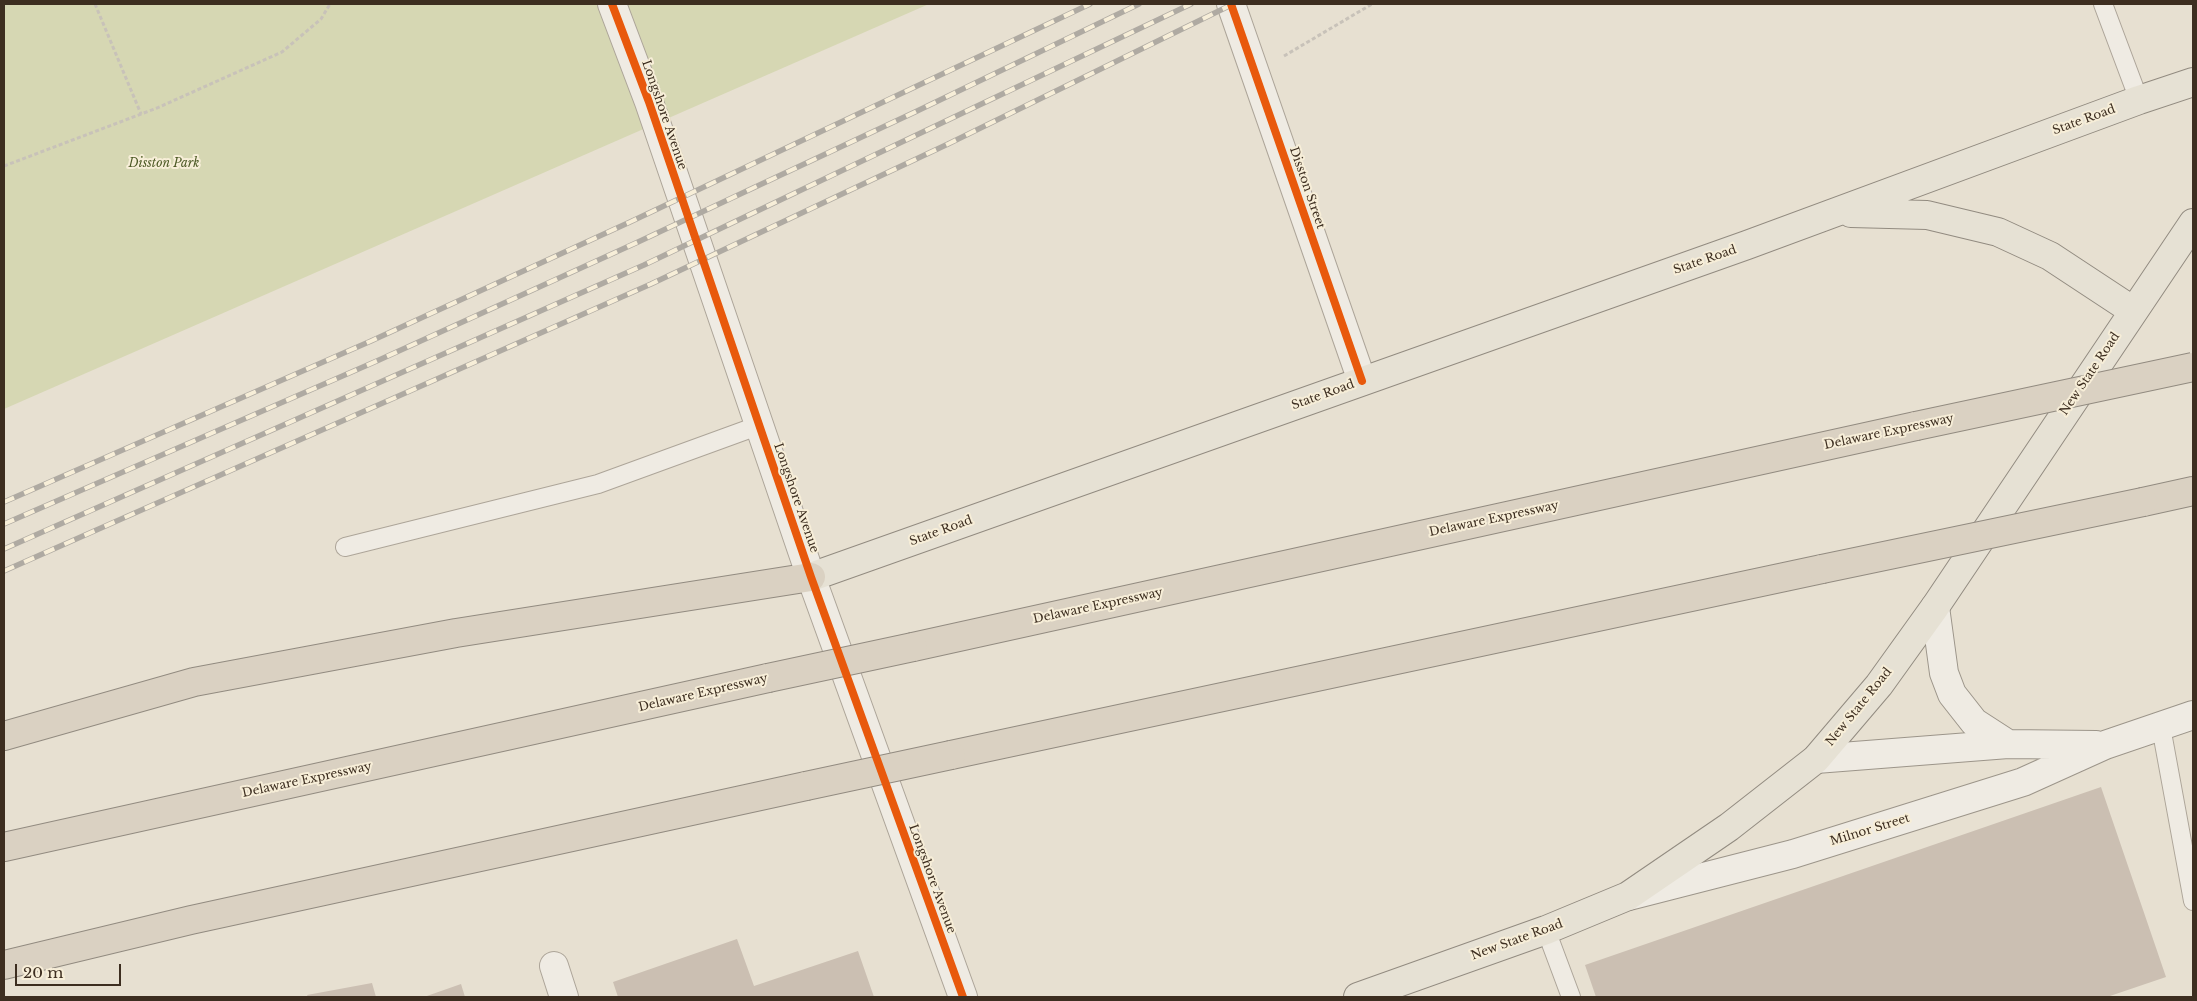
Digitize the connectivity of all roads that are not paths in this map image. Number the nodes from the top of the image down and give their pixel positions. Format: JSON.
{"nodes":[{"id":1,"x":612,"y":4,"type":"edge"},
{"id":2,"x":1231,"y":4,"type":"edge"},
{"id":3,"x":2103,"y":4,"type":"edge"},
{"id":4,"x":2193,"y":82,"type":"edge"},
{"id":5,"x":2139,"y":100,"type":"junction"},
{"id":6,"x":1834,"y":213,"type":"junction"},
{"id":7,"x":2193,"y":223,"type":"edge"},
{"id":8,"x":2132,"y":310,"type":"junction"},
{"id":9,"x":2193,"y":367,"type":"edge"},
{"id":10,"x":1362,"y":381,"type":"junction"},
{"id":11,"x":760,"y":425,"type":"junction"},
{"id":12,"x":2193,"y":491,"type":"edge"},
{"id":13,"x":345,"y":547,"type":"dead end"},
{"id":14,"x":811,"y":577,"type":"junction"},
{"id":15,"x":1934,"y":607,"type":"junction"},
{"id":16,"x":2193,"y":716,"type":"edge"},
{"id":17,"x":2161,"y":727,"type":"junction"},
{"id":18,"x":4,"y":736,"type":"edge"},
{"id":19,"x":2008,"y":744,"type":"junction"},
{"id":20,"x":2105,"y":745,"type":"junction"},
{"id":21,"x":1816,"y":759,"type":"junction"},
{"id":22,"x":4,"y":847,"type":"edge"},
{"id":23,"x":1628,"y":896,"type":"junction"},
{"id":24,"x":2193,"y":901,"type":"edge"},
{"id":25,"x":1546,"y":930,"type":"junction"},
{"id":26,"x":4,"y":965,"type":"edge"},
{"id":27,"x":554,"y":966,"type":"dead end"},
{"id":28,"x":564,"y":997,"type":"edge"},
{"id":29,"x":963,"y":997,"type":"edge"},
{"id":30,"x":1358,"y":997,"type":"edge"},
{"id":31,"x":1570,"y":997,"type":"edge"}],
"edges":[{"from":1,"to":11,"type":"street","name":"Longshore Avenue"},
{"from":2,"to":10,"type":"street","name":"Disston Street"},
{"from":3,"to":5,"type":"lane"},
{"from":4,"to":5,"type":"main road","name":"State Road"},
{"from":5,"to":6,"type":"main road","name":"State Road"},
{"from":6,"to":8,"type":"main road","name":"State Road"},
{"from":6,"to":10,"type":"main road","name":"State Road"},
{"from":7,"to":8,"type":"main road","name":"New State Road"},
{"from":8,"to":15,"type":"main road","name":"New State Road"},
{"from":9,"to":22,"type":"highway","name":"Delaware Expressway","bridge":true},
{"from":10,"to":14,"type":"main road","name":"State Road"},
{"from":11,"to":13,"type":"lane"},
{"from":11,"to":14,"type":"street","name":"Longshore Avenue"},
{"from":12,"to":26,"type":"highway","bridge":true},
{"from":14,"to":18,"type":"highway"},
{"from":14,"to":29,"type":"street","name":"Longshore Avenue"},
{"from":15,"to":19,"type":"street"},
{"from":15,"to":21,"type":"main road","name":"New State Road"},
{"from":16,"to":17,"type":"street","name":"Milnor Street"},
{"from":17,"to":20,"type":"street","name":"Milnor Street"},
{"from":17,"to":24,"type":"lane"},
{"from":19,"to":20,"type":"street","name":"Milnor Street"},
{"from":19,"to":21,"type":"street","name":"Milnor Street"},
{"from":20,"to":23,"type":"street","name":"Milnor Street"},
{"from":21,"to":23,"type":"main road","name":"New State Road"},
{"from":23,"to":25,"type":"main road","name":"New State Road"},
{"from":25,"to":30,"type":"main road","name":"New State Road"},
{"from":25,"to":31,"type":"lane"},
{"from":27,"to":28,"type":"street"}]}
